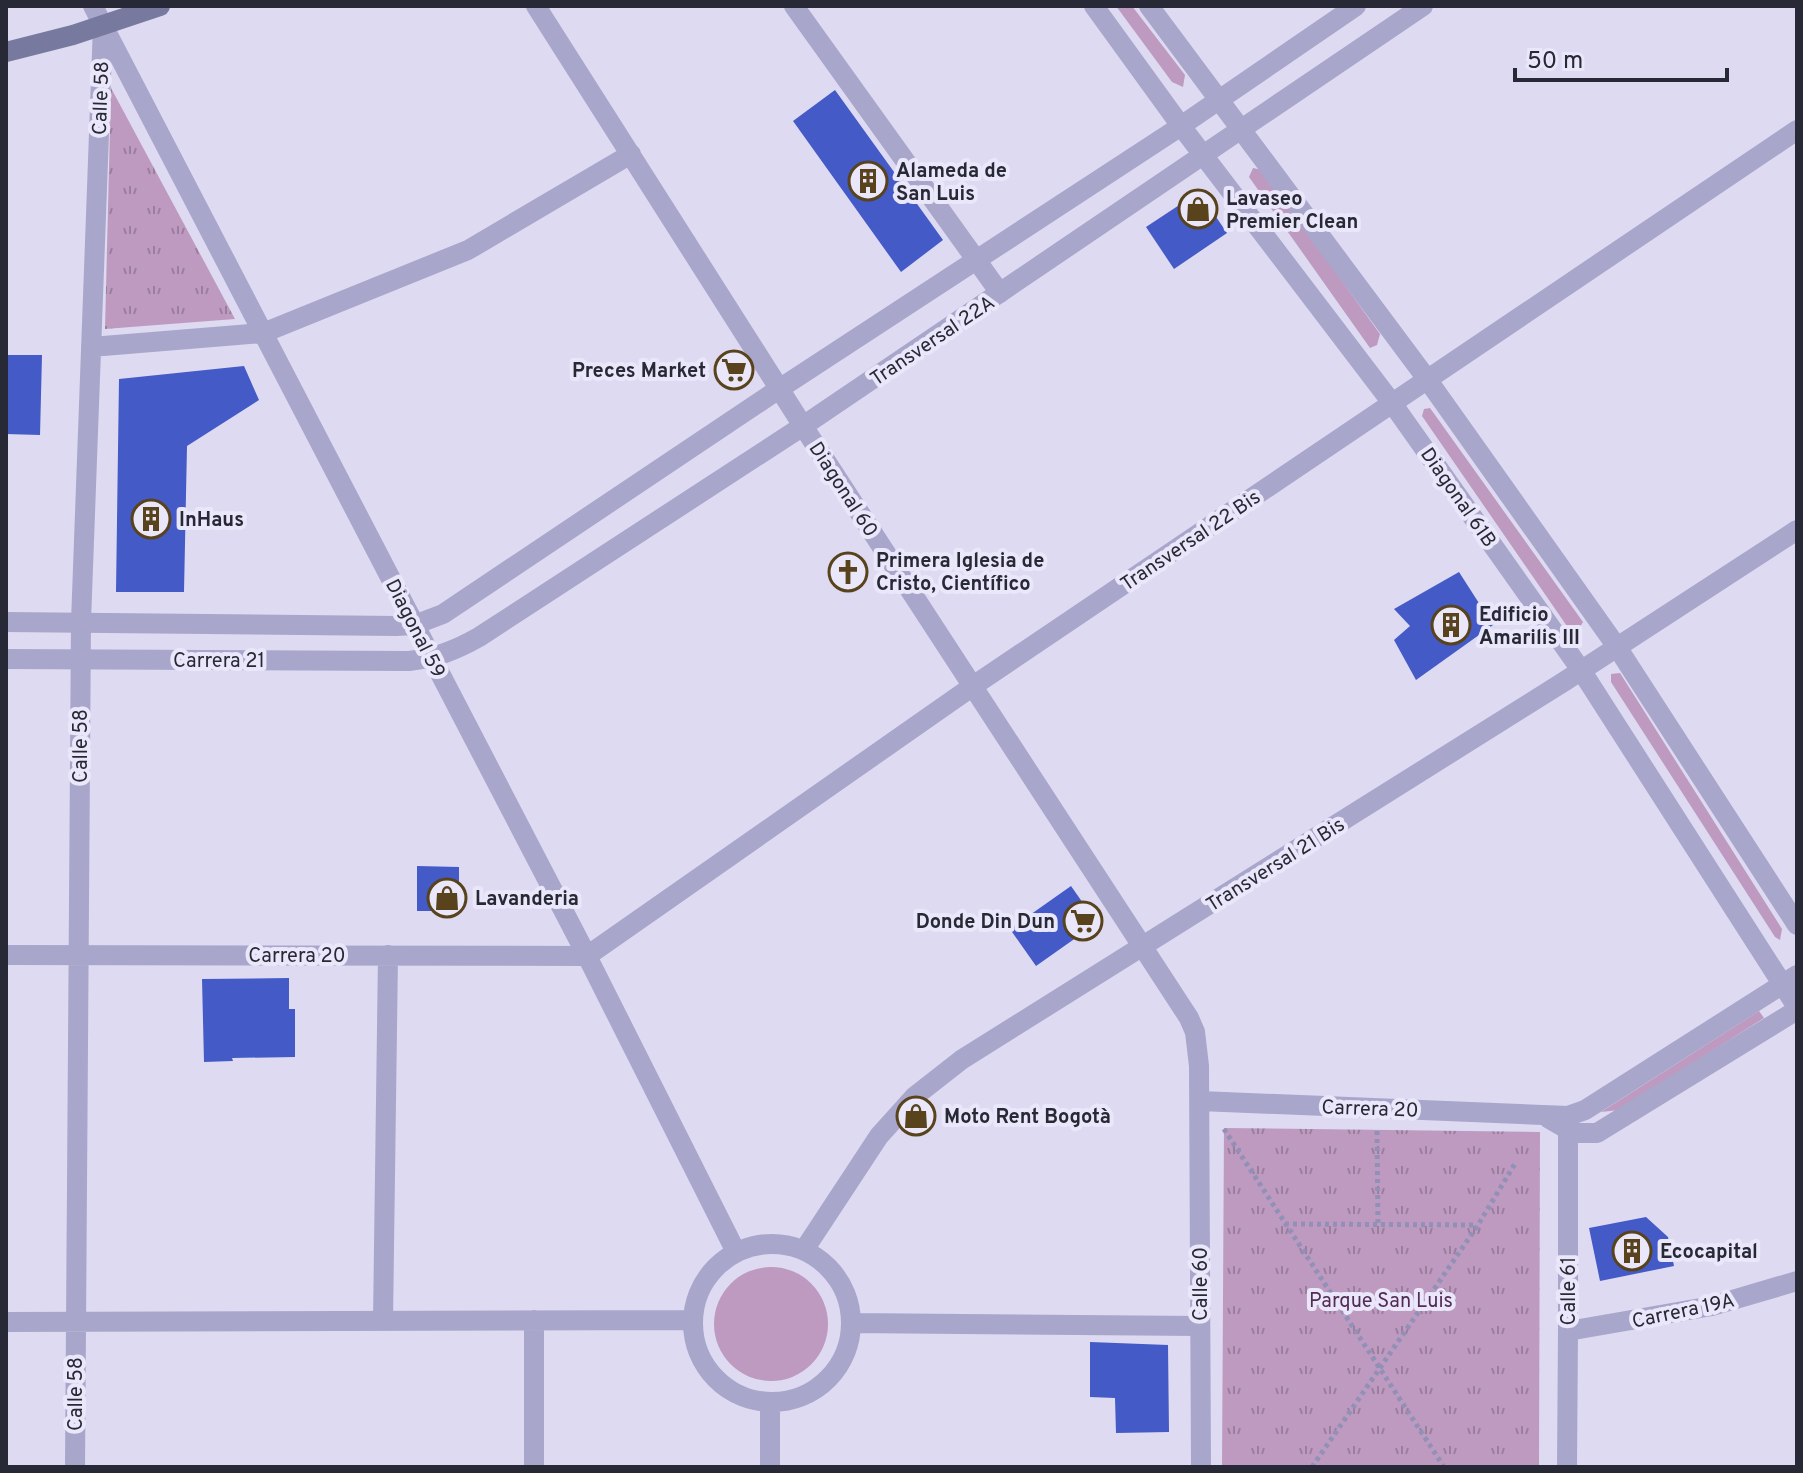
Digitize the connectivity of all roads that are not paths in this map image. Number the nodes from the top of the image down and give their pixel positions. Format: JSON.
{"nodes":[{"id":1,"x":93,"y":6,"type":"edge"},
{"id":2,"x":160,"y":6,"type":"edge"},
{"id":3,"x":536,"y":6,"type":"edge"},
{"id":4,"x":794,"y":6,"type":"edge"},
{"id":5,"x":1094,"y":6,"type":"edge"},
{"id":6,"x":1149,"y":6,"type":"edge"},
{"id":7,"x":1356,"y":6,"type":"edge"},
{"id":8,"x":1423,"y":6,"type":"edge"},
{"id":9,"x":103,"y":25,"type":"junction"},
{"id":10,"x":6,"y":52,"type":"edge"},
{"id":11,"x":1219,"y":99,"type":"junction"},
{"id":12,"x":1181,"y":126,"type":"junction"},
{"id":13,"x":1242,"y":130,"type":"junction"},
{"id":14,"x":1797,"y":130,"type":"edge"},
{"id":15,"x":631,"y":154,"type":"junction"},
{"id":16,"x":1205,"y":156,"type":"junction"},
{"id":17,"x":976,"y":260,"type":"junction"},
{"id":18,"x":1000,"y":293,"type":"junction"},
{"id":19,"x":263,"y":333,"type":"junction"},
{"id":20,"x":91,"y":347,"type":"junction"},
{"id":21,"x":1427,"y":379,"type":"junction"},
{"id":22,"x":779,"y":389,"type":"junction"},
{"id":23,"x":1392,"y":403,"type":"junction"},
{"id":24,"x":803,"y":426,"type":"junction"},
{"id":25,"x":1797,"y":530,"type":"edge"},
{"id":26,"x":6,"y":622,"type":"edge"},
{"id":27,"x":81,"y":622,"type":"junction"},
{"id":28,"x":414,"y":625,"type":"junction"},
{"id":29,"x":1617,"y":647,"type":"junction"},
{"id":30,"x":431,"y":658,"type":"junction"},
{"id":31,"x":6,"y":659,"type":"edge"},
{"id":32,"x":80,"y":659,"type":"junction"},
{"id":33,"x":1581,"y":670,"type":"junction"},
{"id":34,"x":973,"y":686,"type":"junction"},
{"id":35,"x":1797,"y":925,"type":"edge"},
{"id":36,"x":1143,"y":947,"type":"junction"},
{"id":37,"x":6,"y":955,"type":"edge"},
{"id":38,"x":78,"y":955,"type":"junction"},
{"id":39,"x":388,"y":955,"type":"junction"},
{"id":40,"x":587,"y":956,"type":"junction"},
{"id":41,"x":1790,"y":979,"type":"edge"},
{"id":42,"x":1797,"y":1009,"type":"edge"},
{"id":43,"x":1200,"y":1101,"type":"junction"},
{"id":44,"x":1568,"y":1123,"type":"junction"},
{"id":45,"x":804,"y":1250,"type":"junction"},
{"id":46,"x":736,"y":1252,"type":"junction"},
{"id":47,"x":1797,"y":1281,"type":"edge"},
{"id":48,"x":534,"y":1320,"type":"junction"},
{"id":49,"x":692,"y":1320,"type":"junction"},
{"id":50,"x":76,"y":1321,"type":"junction"},
{"id":51,"x":383,"y":1321,"type":"junction"},
{"id":52,"x":6,"y":1322,"type":"edge"},
{"id":53,"x":851,"y":1323,"type":"junction"},
{"id":54,"x":1200,"y":1326,"type":"junction"},
{"id":55,"x":1568,"y":1331,"type":"junction"},
{"id":56,"x":770,"y":1403,"type":"junction"},
{"id":57,"x":75,"y":1467,"type":"edge"},
{"id":58,"x":534,"y":1467,"type":"edge"},
{"id":59,"x":770,"y":1467,"type":"edge"},
{"id":60,"x":1201,"y":1467,"type":"edge"},
{"id":61,"x":1567,"y":1467,"type":"edge"}],
"edges":[{"from":1,"to":9,"type":"street","name":"Diagonal 59"},
{"from":2,"to":9,"type":"main road"},
{"from":3,"to":15,"type":"street","name":"Diagonal 60"},
{"from":4,"to":17,"type":"street"},
{"from":5,"to":12,"type":"street","name":"Diagonal 61B"},
{"from":6,"to":11,"type":"street","name":"Diagonal 61B"},
{"from":7,"to":11,"type":"street","name":"Transversal 22A"},
{"from":8,"to":13,"type":"street","name":"Transversal 22A"},
{"from":9,"to":10,"type":"main road"},
{"from":9,"to":19,"type":"street","name":"Diagonal 59"},
{"from":9,"to":20,"type":"street","name":"Calle 58"},
{"from":11,"to":12,"type":"street","name":"Transversal 22A"},
{"from":11,"to":13,"type":"street","name":"Diagonal 61B"},
{"from":12,"to":16,"type":"street","name":"Diagonal 61B"},
{"from":12,"to":17,"type":"street","name":"Transversal 22A"},
{"from":13,"to":16,"type":"street","name":"Transversal 22A"},
{"from":13,"to":21,"type":"street","name":"Diagonal 61B"},
{"from":14,"to":21,"type":"street","name":"Transversal 22 Bis"},
{"from":15,"to":19,"type":"street"},
{"from":15,"to":22,"type":"street","name":"Diagonal 60"},
{"from":16,"to":18,"type":"street","name":"Transversal 22A"},
{"from":16,"to":23,"type":"street","name":"Diagonal 61B"},
{"from":17,"to":18,"type":"street"},
{"from":17,"to":22,"type":"street","name":"Transversal 22A"},
{"from":18,"to":24,"type":"street","name":"Transversal 22A"},
{"from":19,"to":20,"type":"street"},
{"from":19,"to":28,"type":"street","name":"Diagonal 59"},
{"from":20,"to":27,"type":"street","name":"Calle 58"},
{"from":21,"to":23,"type":"street","name":"Transversal 22 Bis"},
{"from":21,"to":29,"type":"street","name":"Diagonal 61B"},
{"from":22,"to":24,"type":"street","name":"Diagonal 60"},
{"from":22,"to":28,"type":"street","name":"Transversal 22A"},
{"from":23,"to":33,"type":"street","name":"Diagonal 61B"},
{"from":23,"to":34,"type":"street","name":"Transversal 22 Bis"},
{"from":24,"to":30,"type":"street","name":"Transversal 22A"},
{"from":24,"to":34,"type":"street","name":"Diagonal 60"},
{"from":25,"to":29,"type":"street","name":"Transversal 21 Bis"},
{"from":26,"to":27,"type":"street","name":"Carrera 21"},
{"from":27,"to":28,"type":"street","name":"Carrera 21"},
{"from":27,"to":32,"type":"street","name":"Calle 58"},
{"from":28,"to":30,"type":"street","name":"Diagonal 59"},
{"from":29,"to":33,"type":"street","name":"Transversal 21 Bis"},
{"from":29,"to":35,"type":"street","name":"Diagonal 61B"},
{"from":30,"to":32,"type":"street","name":"Carrera 21"},
{"from":30,"to":40,"type":"street","name":"Diagonal 59"},
{"from":31,"to":32,"type":"street","name":"Carrera 21"},
{"from":32,"to":38,"type":"street","name":"Calle 58"},
{"from":33,"to":36,"type":"street","name":"Transversal 21 Bis"},
{"from":33,"to":41,"type":"street","name":"Diagonal 61B"},
{"from":34,"to":36,"type":"street","name":"Diagonal 60"},
{"from":34,"to":40,"type":"street","name":"Transversal 22 Bis"},
{"from":36,"to":43,"type":"street","name":"Diagonal 60"},
{"from":36,"to":45,"type":"street","name":"Transversal 21 Bis"},
{"from":37,"to":38,"type":"street","name":"Carrera 20"},
{"from":38,"to":39,"type":"street","name":"Carrera 20"},
{"from":38,"to":50,"type":"street","name":"Calle 58"},
{"from":39,"to":40,"type":"street","name":"Carrera 20"},
{"from":39,"to":51,"type":"street"},
{"from":40,"to":46,"type":"street","name":"Diagonal 59"},
{"from":41,"to":42,"type":"street","name":"Diagonal 61B"},
{"from":41,"to":44,"type":"street"},
{"from":42,"to":44,"type":"street","name":"Carrera 20"},
{"from":43,"to":44,"type":"street","name":"Carrera 20"},
{"from":43,"to":54,"type":"street","name":"Calle 60"},
{"from":44,"to":55,"type":"street","name":"Calle 61"},
{"from":45,"to":46,"type":"street"},
{"from":45,"to":53,"type":"street"},
{"from":46,"to":49,"type":"street"},
{"from":47,"to":55,"type":"street","name":"Carrera 19A"},
{"from":48,"to":49,"type":"street"},
{"from":48,"to":51,"type":"street"},
{"from":48,"to":58,"type":"street"},
{"from":49,"to":56,"type":"street"},
{"from":50,"to":51,"type":"street"},
{"from":50,"to":52,"type":"street"},
{"from":50,"to":57,"type":"street","name":"Calle 58"},
{"from":53,"to":54,"type":"street"},
{"from":53,"to":56,"type":"street"},
{"from":54,"to":60,"type":"street","name":"Calle 60"},
{"from":55,"to":61,"type":"street","name":"Calle 61"},
{"from":56,"to":59,"type":"street"}]}
